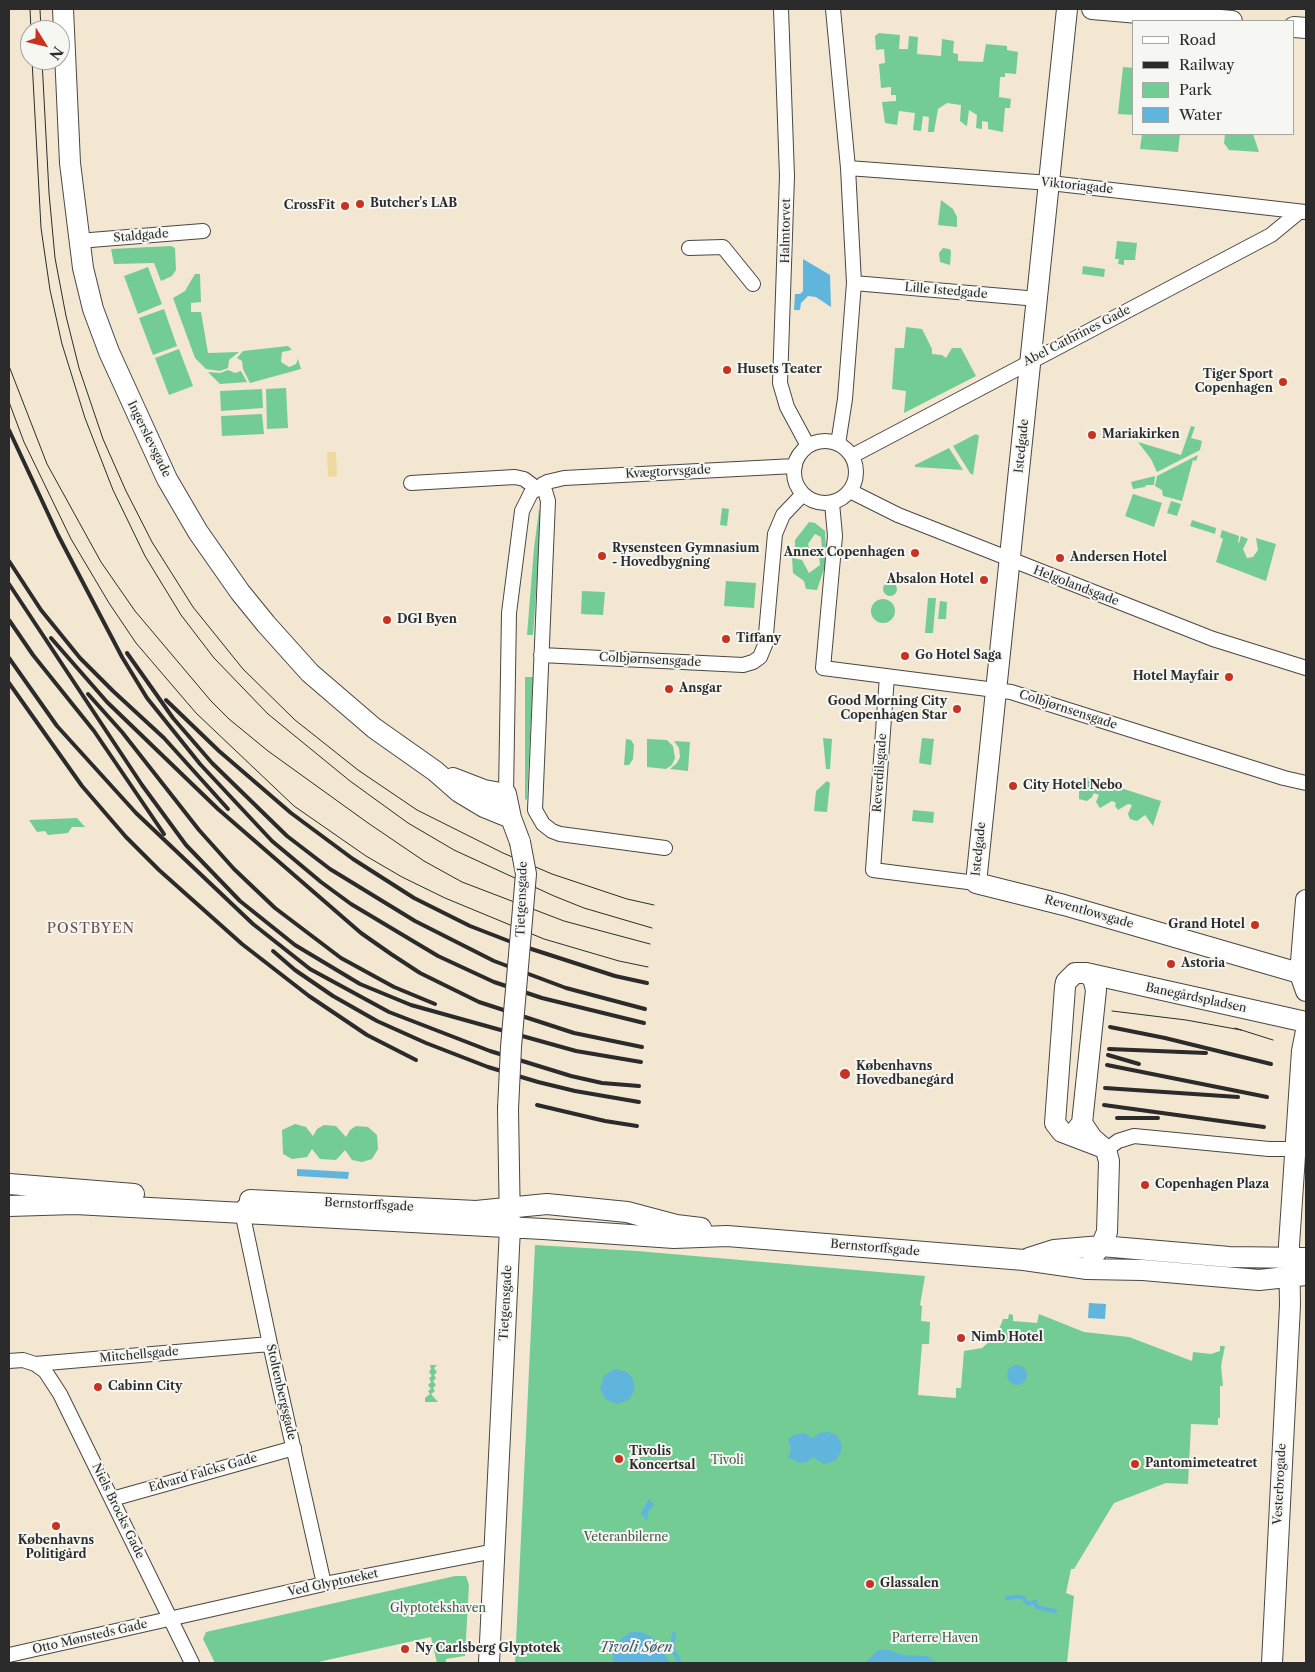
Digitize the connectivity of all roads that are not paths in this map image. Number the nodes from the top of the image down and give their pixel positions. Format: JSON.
{"nodes":[{"id":1,"x":63,"y":9,"type":"edge"},
{"id":2,"x":781,"y":9,"type":"edge"},
{"id":3,"x":833,"y":9,"type":"edge"},
{"id":4,"x":1067,"y":9,"type":"edge"},
{"id":5,"x":1092,"y":9,"type":"edge"},
{"id":6,"x":1220,"y":20,"type":"edge"},
{"id":7,"x":848,"y":168,"type":"junction"},
{"id":8,"x":1050,"y":183,"type":"junction"},
{"id":9,"x":1303,"y":212,"type":"edge"},
{"id":10,"x":203,"y":231,"type":"dead end"},
{"id":11,"x":78,"y":241,"type":"junction"},
{"id":12,"x":689,"y":248,"type":"dead end"},
{"id":13,"x":854,"y":283,"type":"junction"},
{"id":14,"x":753,"y":284,"type":"dead end"},
{"id":15,"x":1038,"y":299,"type":"junction"},
{"id":16,"x":1031,"y":360,"type":"junction"},
{"id":17,"x":838,"y":444,"type":"junction"},
{"id":18,"x":808,"y":446,"type":"junction"},
{"id":19,"x":852,"y":456,"type":"junction"},
{"id":20,"x":794,"y":466,"type":"junction"},
{"id":21,"x":411,"y":483,"type":"dead end"},
{"id":22,"x":540,"y":486,"type":"junction"},
{"id":23,"x":850,"y":492,"type":"junction"},
{"id":24,"x":803,"y":494,"type":"junction"},
{"id":25,"x":832,"y":503,"type":"junction"},
{"id":26,"x":1010,"y":560,"type":"junction"},
{"id":27,"x":541,"y":655,"type":"junction"},
{"id":28,"x":1306,"y":668,"type":"edge"},
{"id":29,"x":887,"y":676,"type":"junction"},
{"id":30,"x":996,"y":689,"type":"junction"},
{"id":31,"x":435,"y":771,"type":"junction"},
{"id":32,"x":1306,"y":783,"type":"edge"},
{"id":33,"x":506,"y":794,"type":"junction"},
{"id":34,"x":511,"y":818,"type":"junction"},
{"id":35,"x":665,"y":848,"type":"dead end"},
{"id":36,"x":873,"y":870,"type":"joint"},
{"id":37,"x":976,"y":883,"type":"junction"},
{"id":38,"x":1306,"y":900,"type":"edge"},
{"id":39,"x":1086,"y":973,"type":"junction"},
{"id":40,"x":1304,"y":980,"type":"edge"},
{"id":41,"x":1306,"y":1022,"type":"edge"},
{"id":42,"x":1306,"y":1031,"type":"edge"},
{"id":43,"x":1074,"y":1128,"type":"junction"},
{"id":44,"x":1105,"y":1149,"type":"junction"},
{"id":45,"x":1296,"y":1149,"type":"junction"},
{"id":46,"x":9,"y":1184,"type":"edge"},
{"id":47,"x":9,"y":1206,"type":"edge"},
{"id":48,"x":244,"y":1206,"type":"junction"},
{"id":49,"x":510,"y":1218,"type":"junction"},
{"id":50,"x":1101,"y":1246,"type":"junction"},
{"id":51,"x":1024,"y":1260,"type":"junction"},
{"id":52,"x":1044,"y":1263,"type":"junction"},
{"id":53,"x":1300,"y":1269,"type":"edge"},
{"id":54,"x":270,"y":1344,"type":"junction"},
{"id":55,"x":9,"y":1361,"type":"edge"},
{"id":56,"x":35,"y":1364,"type":"junction"},
{"id":57,"x":294,"y":1448,"type":"junction"},
{"id":58,"x":112,"y":1499,"type":"junction"},
{"id":59,"x":495,"y":1550,"type":"junction"},
{"id":60,"x":324,"y":1584,"type":"junction"},
{"id":61,"x":171,"y":1618,"type":"junction"},
{"id":62,"x":1273,"y":1636,"type":"junction"},
{"id":63,"x":9,"y":1655,"type":"edge"},
{"id":64,"x":192,"y":1663,"type":"edge"},
{"id":65,"x":489,"y":1663,"type":"edge"},
{"id":66,"x":1265,"y":1663,"type":"edge"},
{"id":67,"x":1272,"y":1663,"type":"edge"}],
"edges":[{"from":1,"to":11,"type":"street","name":"Ingerslevsgade"},
{"from":2,"to":18,"type":"street","name":"Halmtorvet"},
{"from":3,"to":7,"type":"street"},
{"from":4,"to":8,"type":"street","name":"Istedgade"},
{"from":5,"to":6,"type":"street"},
{"from":7,"to":8,"type":"street","name":"Viktoriagade"},
{"from":7,"to":13,"type":"street"},
{"from":8,"to":9,"type":"street","name":"Viktoriagade"},
{"from":8,"to":15,"type":"street","name":"Istedgade"},
{"from":9,"to":16,"type":"street","name":"Abel Cathrines Gade"},
{"from":10,"to":11,"type":"street","name":"Staldgade"},
{"from":11,"to":31,"type":"street","name":"Ingerslevsgade"},
{"from":12,"to":14,"type":"street"},
{"from":13,"to":15,"type":"street","name":"Lille Istedgade"},
{"from":13,"to":17,"type":"street"},
{"from":15,"to":16,"type":"street","name":"Istedgade"},
{"from":16,"to":19,"type":"street","name":"Abel Cathrines Gade"},
{"from":16,"to":26,"type":"street","name":"Istedgade"},
{"from":17,"to":18,"type":"street"},
{"from":17,"to":19,"type":"street"},
{"from":18,"to":20,"type":"street"},
{"from":19,"to":23,"type":"street"},
{"from":20,"to":22,"type":"street","name":"Kvægtorvsgade"},
{"from":20,"to":24,"type":"street"},
{"from":21,"to":22,"type":"street"},
{"from":22,"to":27,"type":"street"},
{"from":22,"to":33,"type":"street","name":"Tietgensgade"},
{"from":23,"to":25,"type":"street"},
{"from":23,"to":26,"type":"street","name":"Helgolandsgade"},
{"from":24,"to":25,"type":"street"},
{"from":24,"to":27,"type":"street","name":"Colbjørnsensgade"},
{"from":25,"to":29,"type":"street","name":"Colbjørnsensgade"},
{"from":26,"to":28,"type":"street","name":"Helgolandsgade"},
{"from":26,"to":30,"type":"street","name":"Istedgade"},
{"from":27,"to":35,"type":"street"},
{"from":29,"to":30,"type":"street","name":"Colbjørnsensgade"},
{"from":29,"to":36,"type":"street","name":"Reverdilsgade"},
{"from":30,"to":32,"type":"street","name":"Colbjørnsensgade"},
{"from":30,"to":37,"type":"street","name":"Istedgade"},
{"from":31,"to":33,"type":"street","name":"Ingerslevsgade"},
{"from":31,"to":34,"type":"street","name":"Ingerslevsgade"},
{"from":33,"to":34,"type":"street","name":"Tietgensgade"},
{"from":34,"to":49,"type":"street","name":"Tietgensgade","bridge":true},
{"from":36,"to":37,"type":"street","name":"Reventlowsgade"},
{"from":37,"to":40,"type":"street","name":"Reventlowsgade"},
{"from":38,"to":40,"type":"street"},
{"from":39,"to":41,"type":"street","name":"Banegårdspladsen"},
{"from":39,"to":43,"type":"street"},
{"from":39,"to":43,"type":"street"},
{"from":42,"to":45,"type":"street","name":"Vesterbrogade"},
{"from":43,"to":44,"type":"street"},
{"from":44,"to":45,"type":"street"},
{"from":44,"to":50,"type":"street"},
{"from":45,"to":53,"type":"street","name":"Vesterbrogade"},
{"from":46,"to":48,"type":"street","name":"Bernstorffsgade"},
{"from":47,"to":48,"type":"street","name":"Bernstorffsgade"},
{"from":48,"to":49,"type":"street","name":"Bernstorffsgade"},
{"from":48,"to":54,"type":"street","name":"Stoltenbergsgade"},
{"from":49,"to":51,"type":"street","name":"Bernstorffsgade"},
{"from":49,"to":59,"type":"street","name":"Tietgensgade"},
{"from":50,"to":51,"type":"street","name":"Bernstorffsgade"},
{"from":50,"to":52,"type":"street"},
{"from":50,"to":53,"type":"street","name":"Bernstorffsgade"},
{"from":51,"to":52,"type":"street","name":"Bernstorffsgade"},
{"from":52,"to":53,"type":"street","name":"Bernstorffsgade"},
{"from":53,"to":62,"type":"street","name":"Vesterbrogade"},
{"from":54,"to":56,"type":"street","name":"Mitchellsgade"},
{"from":54,"to":57,"type":"street","name":"Stoltenbergsgade"},
{"from":55,"to":56,"type":"street","name":"Mitchellsgade"},
{"from":56,"to":58,"type":"street","name":"Niels Brocks Gade"},
{"from":57,"to":58,"type":"street","name":"Edvard Falcks Gade"},
{"from":57,"to":60,"type":"street","name":"Stoltenbergsgade"},
{"from":58,"to":61,"type":"street","name":"Niels Brocks Gade"},
{"from":59,"to":60,"type":"street","name":"Ved Glyptoteket"},
{"from":59,"to":65,"type":"street","name":"Tietgensgade"},
{"from":60,"to":61,"type":"street","name":"Ved Glyptoteket"},
{"from":61,"to":63,"type":"street","name":"Otto Mønsteds Gade"},
{"from":61,"to":64,"type":"street","name":"Niels Brocks Gade"},
{"from":62,"to":66,"type":"street"},
{"from":62,"to":67,"type":"street","name":"Vesterbrogade"}]}
